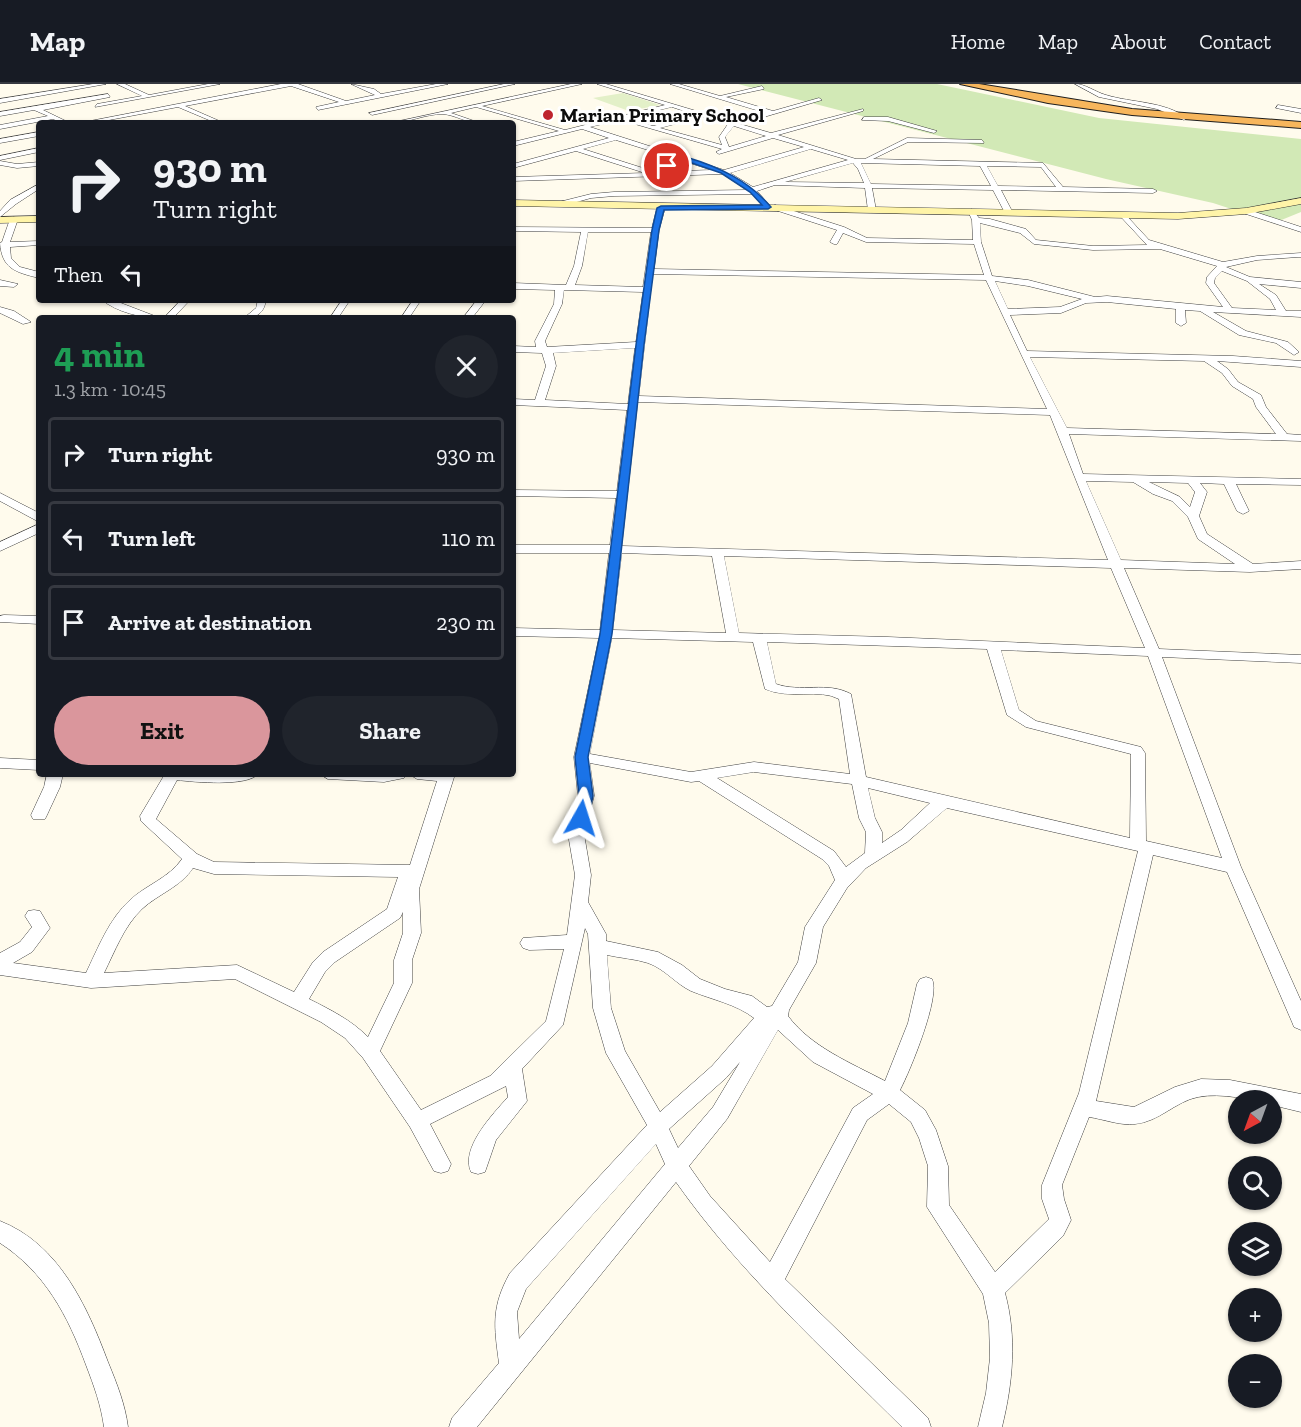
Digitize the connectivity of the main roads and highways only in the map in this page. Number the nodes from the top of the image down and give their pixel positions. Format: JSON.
{"nodes":[{"id":1,"x":965,"y":84,"type":"edge"},
{"id":2,"x":1301,"y":125,"type":"edge"},
{"id":3,"x":1300,"y":201,"type":"edge"},
{"id":4,"x":516,"y":203,"type":"edge"},
{"id":5,"x":0,"y":217,"type":"edge"},
{"id":6,"x":36,"y":219,"type":"edge"}],
"edges":[{"from":1,"to":2,"type":"highway"},
{"from":3,"to":4,"type":"main road"},
{"from":5,"to":6,"type":"main road"}]}
